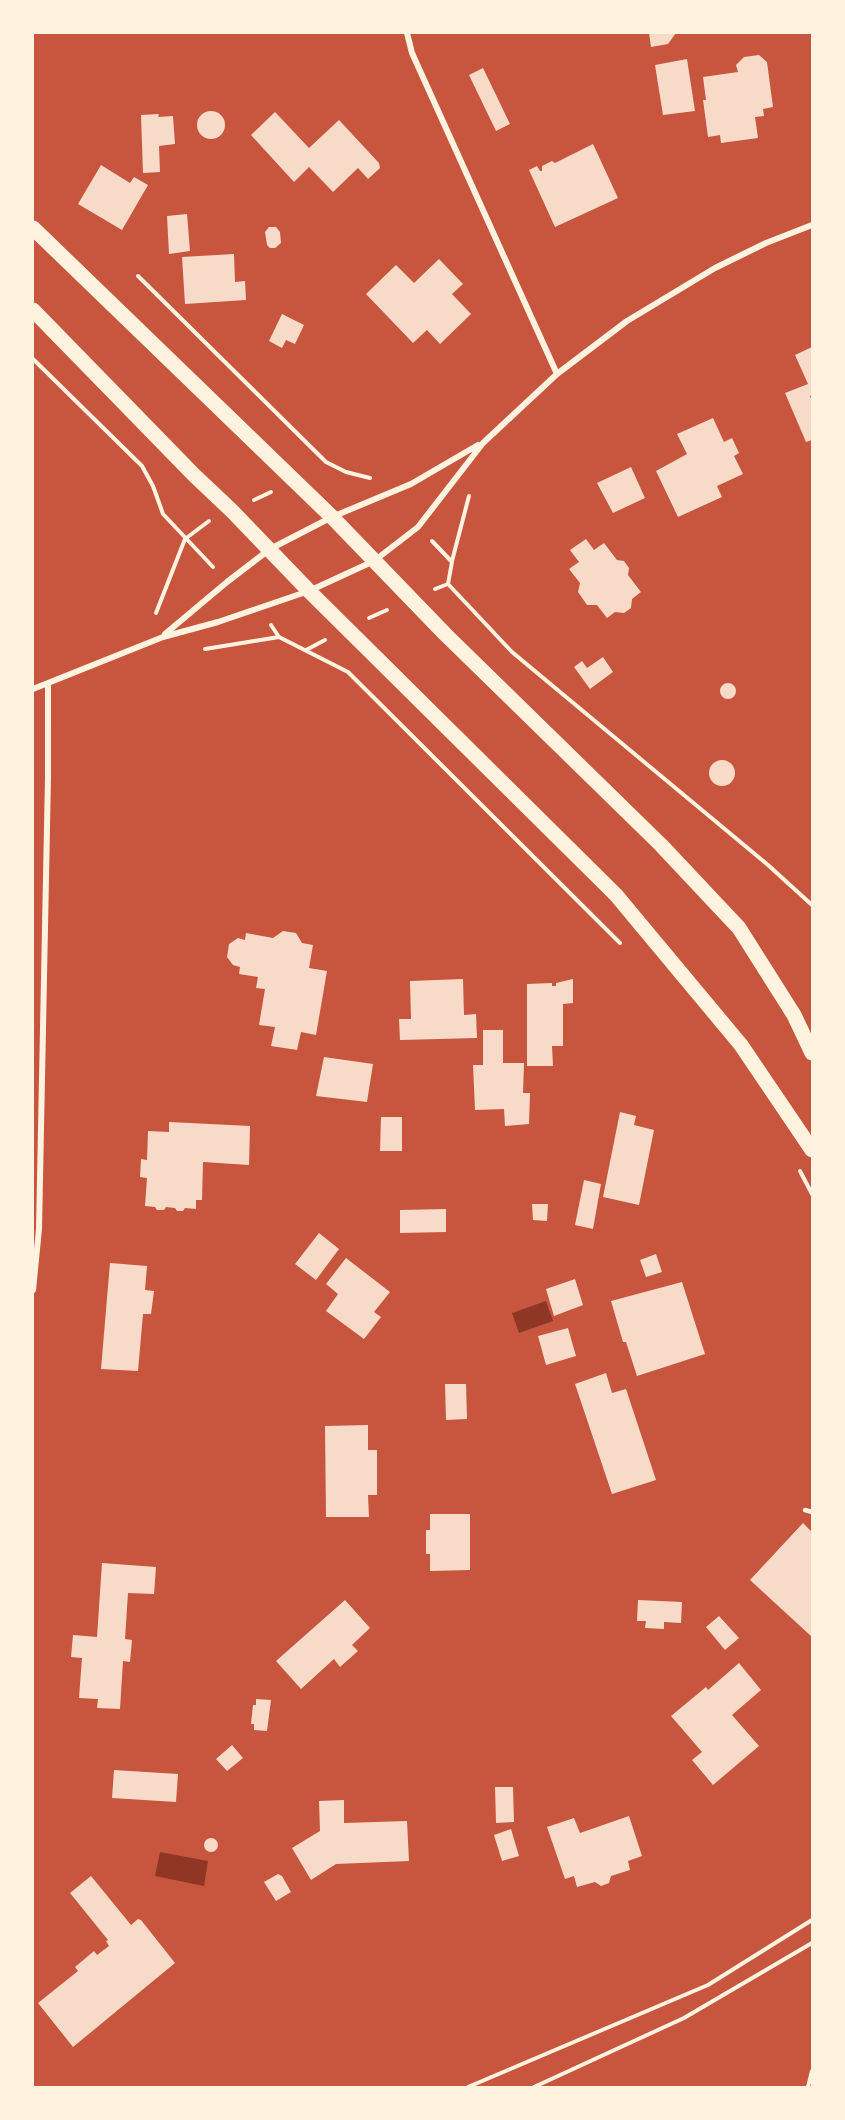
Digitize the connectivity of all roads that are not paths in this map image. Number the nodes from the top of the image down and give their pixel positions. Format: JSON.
{"nodes":[{"id":1,"x":407,"y":33,"type":"edge"},
{"id":2,"x":812,"y":225,"type":"edge"},
{"id":3,"x":33,"y":228,"type":"edge"},
{"id":4,"x":33,"y":310,"type":"edge"},
{"id":5,"x":557,"y":374,"type":"junction"},
{"id":6,"x":483,"y":443,"type":"junction"},
{"id":7,"x":332,"y":517,"type":"junction"},
{"id":8,"x":270,"y":549,"type":"junction"},
{"id":9,"x":374,"y":561,"type":"junction"},
{"id":10,"x":309,"y":591,"type":"junction"},
{"id":11,"x":163,"y":637,"type":"junction"},
{"id":12,"x":48,"y":684,"type":"junction"},
{"id":13,"x":33,"y":689,"type":"edge"},
{"id":14,"x":812,"y":1053,"type":"edge"},
{"id":15,"x":812,"y":1150,"type":"edge"},
{"id":16,"x":33,"y":1290,"type":"edge"},
{"id":17,"x":805,"y":1510,"type":"dead end"},
{"id":18,"x":812,"y":1512,"type":"edge"}],
"edges":[{"from":1,"to":5,"type":"street"},
{"from":2,"to":5,"type":"street"},
{"from":3,"to":7,"type":"main road"},
{"from":4,"to":8,"type":"main road"},
{"from":5,"to":6,"type":"street"},
{"from":6,"to":7,"type":"street"},
{"from":6,"to":9,"type":"street"},
{"from":7,"to":8,"type":"street"},
{"from":7,"to":9,"type":"main road"},
{"from":8,"to":10,"type":"main road"},
{"from":8,"to":11,"type":"street"},
{"from":9,"to":10,"type":"street"},
{"from":9,"to":14,"type":"main road"},
{"from":10,"to":11,"type":"street"},
{"from":10,"to":15,"type":"main road"},
{"from":11,"to":12,"type":"street"},
{"from":12,"to":13,"type":"street"},
{"from":12,"to":16,"type":"street"},
{"from":17,"to":18,"type":"lane"}]}
